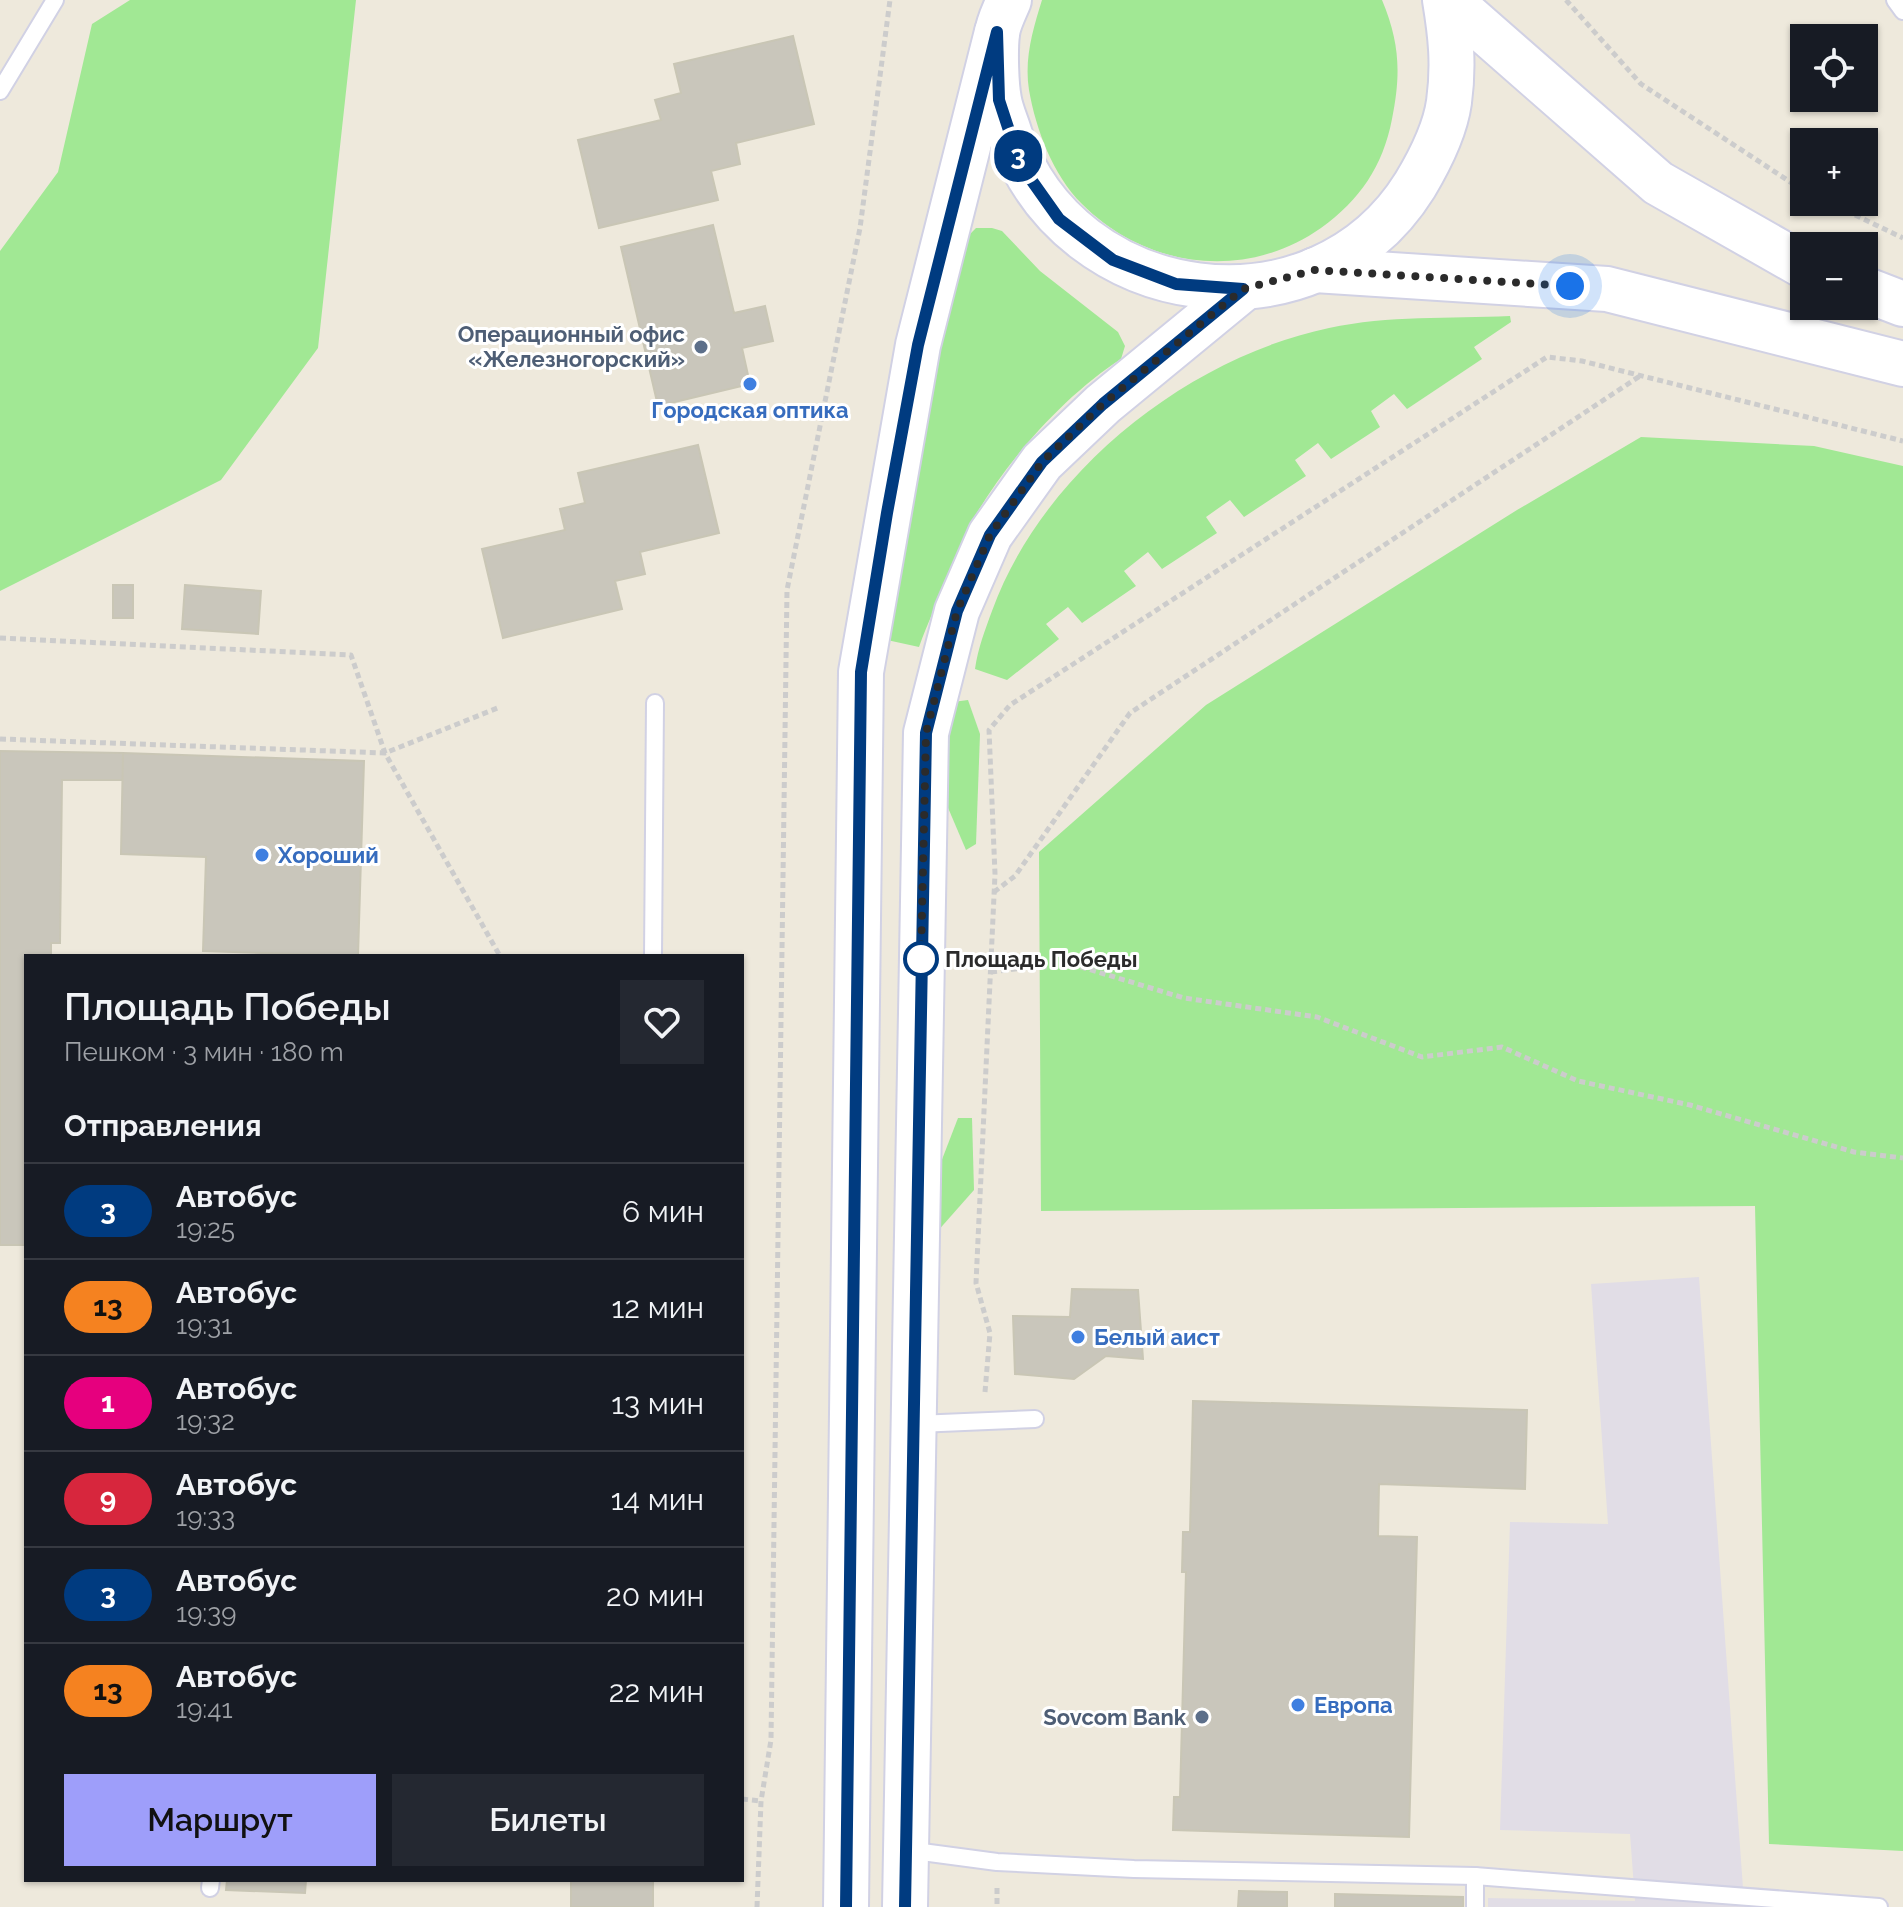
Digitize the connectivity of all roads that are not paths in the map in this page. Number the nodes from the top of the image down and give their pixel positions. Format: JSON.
{"nodes":[{"id":1,"x":55,"y":0,"type":"edge"},
{"id":2,"x":1447,"y":0,"type":"edge"},
{"id":3,"x":1895,"y":0,"type":"edge"},
{"id":4,"x":1903,"y":11,"type":"edge"},
{"id":5,"x":1003,"y":16,"type":"edge"},
{"id":6,"x":0,"y":91,"type":"edge"},
{"id":7,"x":1790,"y":258,"type":"edge"},
{"id":8,"x":1315,"y":270,"type":"junction"},
{"id":9,"x":1243,"y":289,"type":"junction"},
{"id":10,"x":1878,"y":294,"type":"edge"},
{"id":11,"x":1903,"y":304,"type":"edge"},
{"id":12,"x":1903,"y":364,"type":"edge"},
{"id":13,"x":655,"y":703,"type":"dead end"},
{"id":14,"x":653,"y":954,"type":"edge"},
{"id":15,"x":1035,"y":1419,"type":"dead end"},
{"id":16,"x":913,"y":1424,"type":"junction"},
{"id":17,"x":906,"y":1850,"type":"junction"},
{"id":18,"x":1475,"y":1876,"type":"junction"},
{"id":19,"x":846,"y":1907,"type":"edge"},
{"id":20,"x":905,"y":1907,"type":"edge"},
{"id":21,"x":1475,"y":1907,"type":"edge"},
{"id":22,"x":1879,"y":1907,"type":"edge"}],
"edges":[{"from":1,"to":6,"type":"lane"},
{"from":2,"to":7,"type":"main road"},
{"from":2,"to":8,"type":"main road"},
{"from":3,"to":4,"type":"lane"},
{"from":5,"to":9,"type":"main road"},
{"from":5,"to":19,"type":"main road"},
{"from":8,"to":9,"type":"main road"},
{"from":8,"to":12,"type":"main road"},
{"from":9,"to":16,"type":"main road"},
{"from":10,"to":11,"type":"main road"},
{"from":13,"to":14,"type":"lane"},
{"from":15,"to":16,"type":"lane"},
{"from":16,"to":17,"type":"main road"},
{"from":17,"to":18,"type":"lane"},
{"from":17,"to":20,"type":"main road"},
{"from":18,"to":21,"type":"lane"},
{"from":18,"to":22,"type":"lane"}]}
